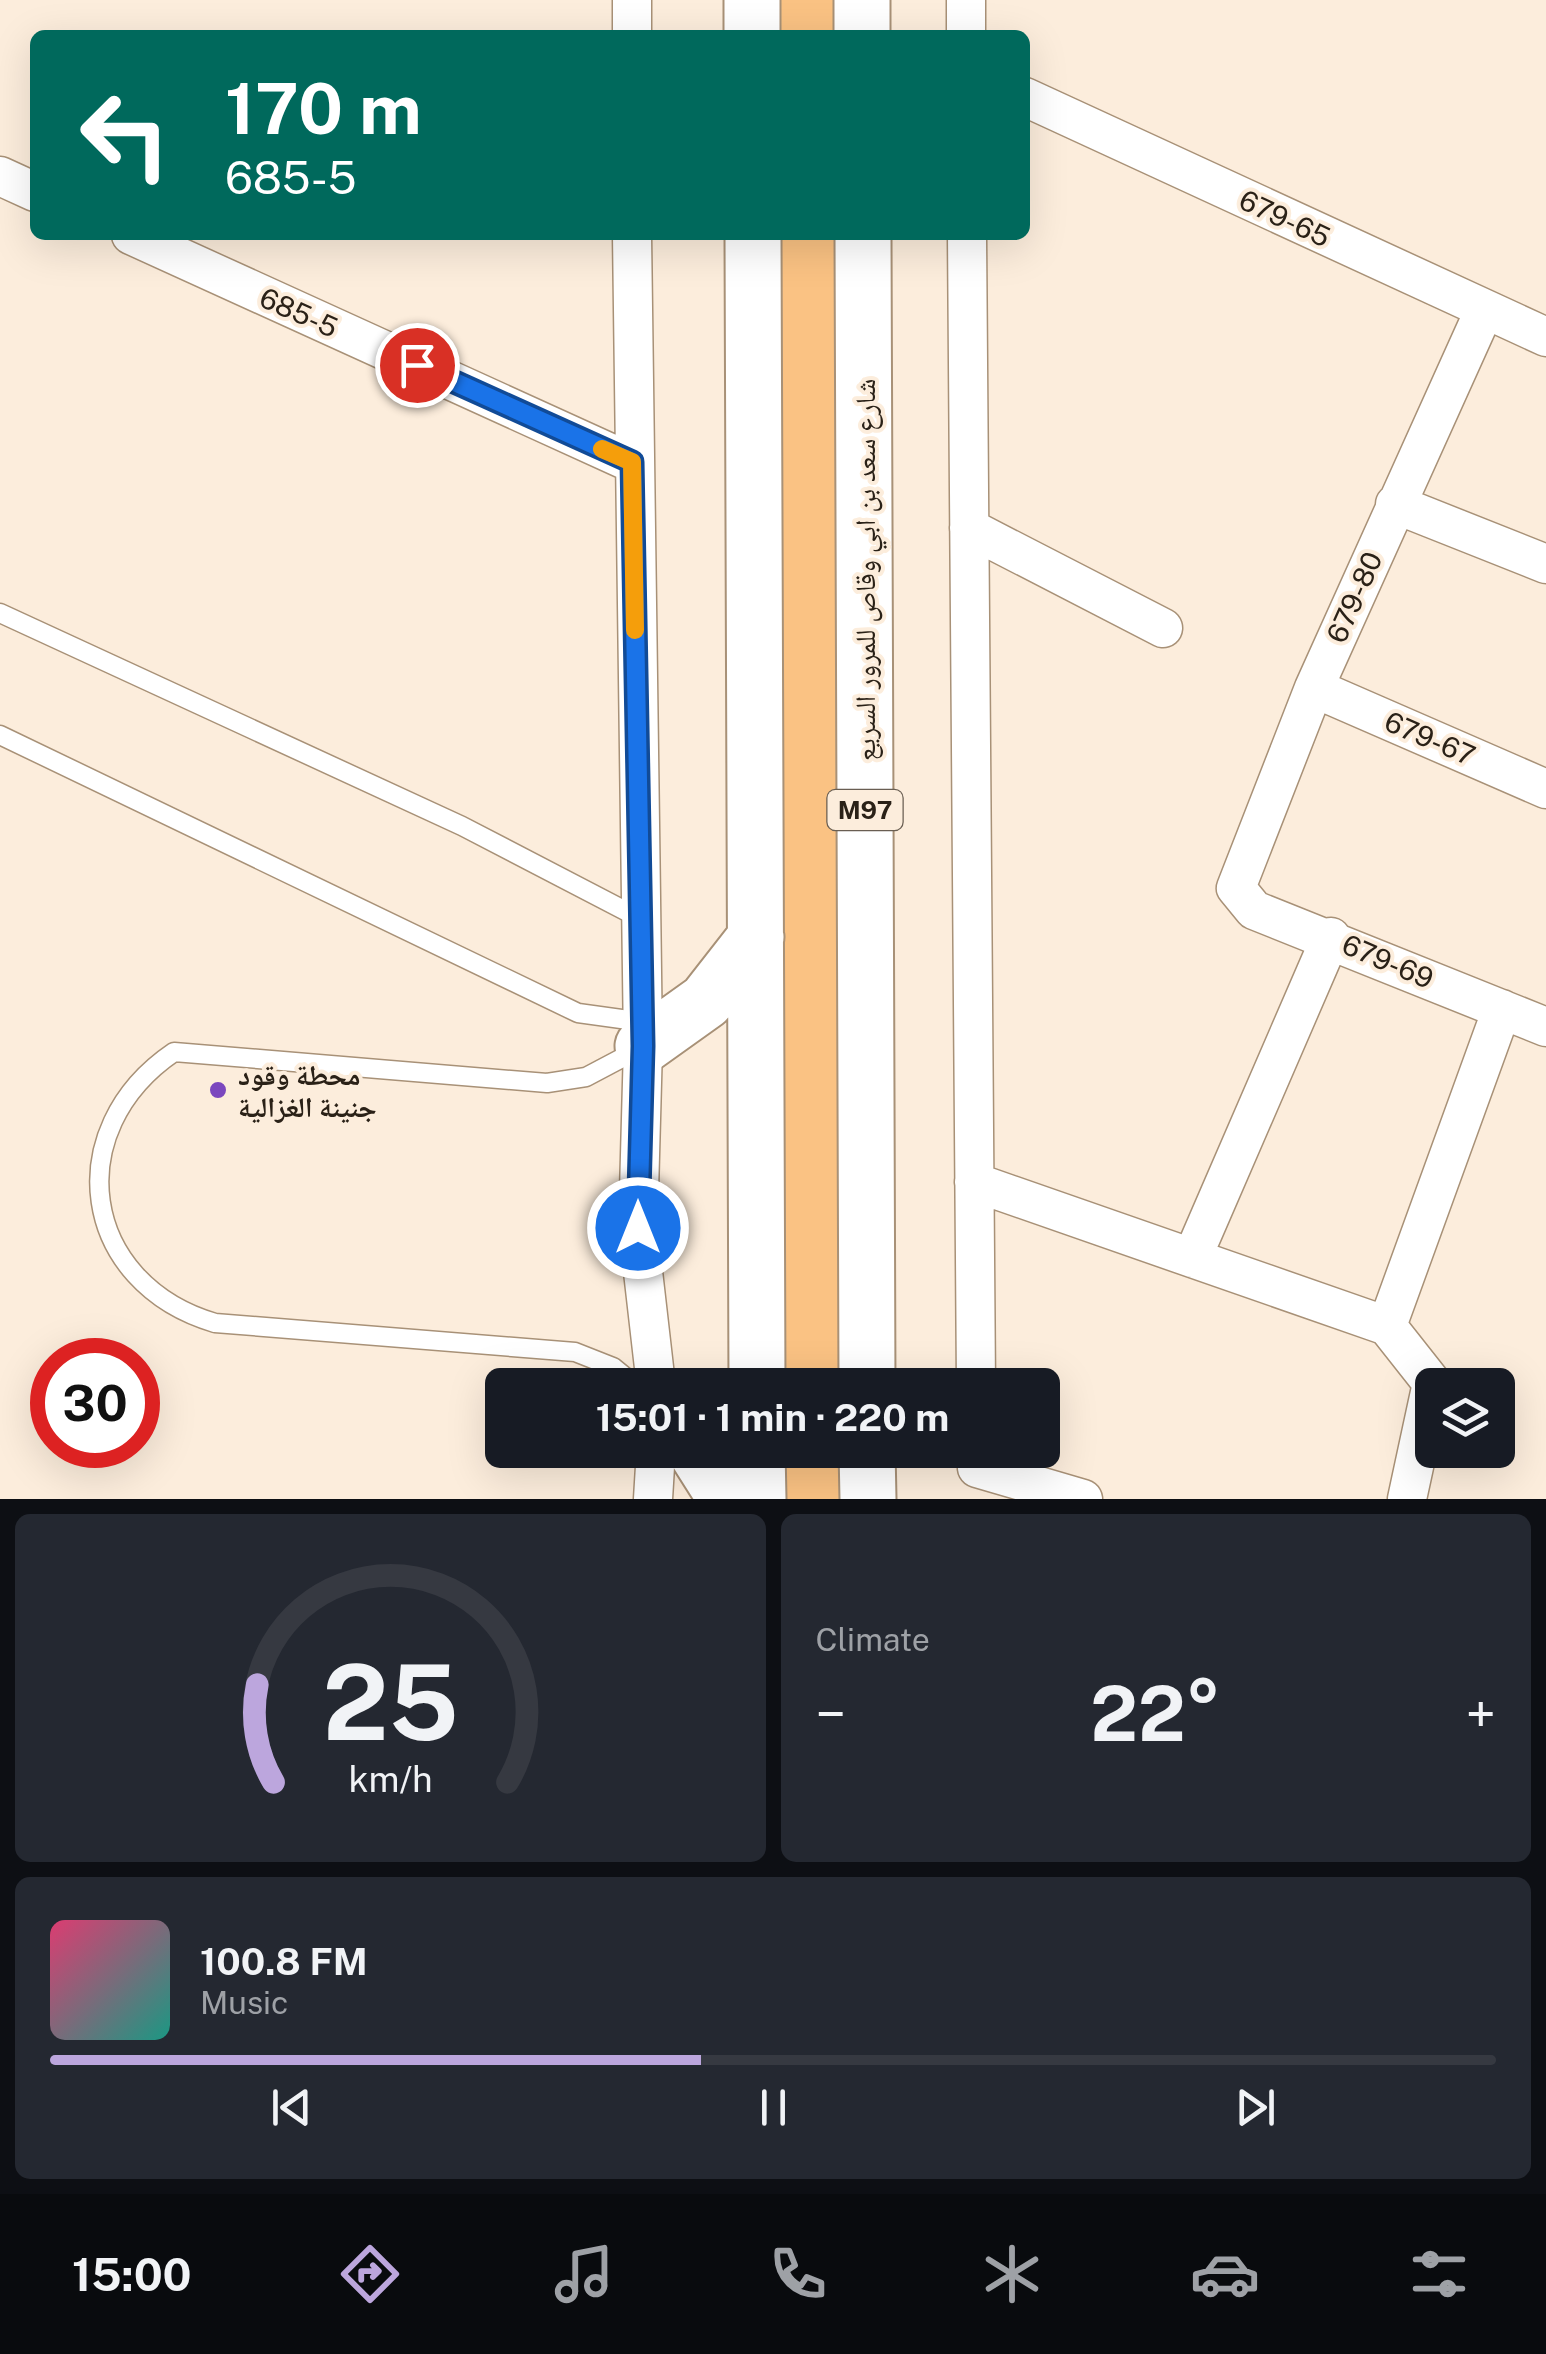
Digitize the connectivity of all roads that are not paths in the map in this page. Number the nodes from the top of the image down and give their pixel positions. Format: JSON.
{"nodes":[{"id":1,"x":632,"y":0,"type":"edge"},
{"id":2,"x":752,"y":0,"type":"edge"},
{"id":3,"x":862,"y":0,"type":"edge"},
{"id":4,"x":966,"y":0,"type":"edge"},
{"id":5,"x":632,"y":30,"type":"edge"},
{"id":6,"x":752,"y":30,"type":"edge"},
{"id":7,"x":862,"y":30,"type":"edge"},
{"id":8,"x":966,"y":30,"type":"edge"},
{"id":9,"x":1030,"y":99,"type":"edge"},
{"id":10,"x":0,"y":176,"type":"edge"},
{"id":11,"x":30,"y":190,"type":"edge"},
{"id":12,"x":142,"y":240,"type":"edge"},
{"id":13,"x":632,"y":240,"type":"edge"},
{"id":14,"x":753,"y":240,"type":"edge"},
{"id":15,"x":863,"y":240,"type":"edge"},
{"id":16,"x":967,"y":240,"type":"edge"},
{"id":17,"x":1484,"y":312,"type":"junction"},
{"id":18,"x":1546,"y":337,"type":"edge"},
{"id":19,"x":632,"y":462,"type":"junction"},
{"id":20,"x":1394,"y":504,"type":"junction"},
{"id":21,"x":969,"y":528,"type":"junction"},
{"id":22,"x":1546,"y":564,"type":"edge"},
{"id":23,"x":0,"y":613,"type":"edge"},
{"id":24,"x":1163,"y":628,"type":"dead end"},
{"id":25,"x":1314,"y":688,"type":"junction"},
{"id":26,"x":0,"y":735,"type":"edge"},
{"id":27,"x":1546,"y":789,"type":"edge"},
{"id":28,"x":1236,"y":888,"type":"joint"},
{"id":29,"x":641,"y":919,"type":"junction"},
{"id":30,"x":756,"y":937,"type":"junction"},
{"id":31,"x":1331,"y":937,"type":"junction"},
{"id":32,"x":1502,"y":1009,"type":"junction"},
{"id":33,"x":1546,"y":1027,"type":"edge"},
{"id":34,"x":643,"y":1034,"type":"junction"},
{"id":35,"x":974,"y":1182,"type":"junction"},
{"id":36,"x":1192,"y":1258,"type":"junction"},
{"id":37,"x":1387,"y":1326,"type":"junction"},
{"id":38,"x":614,"y":1368,"type":"edge"},
{"id":39,"x":654,"y":1368,"type":"edge"},
{"id":40,"x":757,"y":1368,"type":"edge"},
{"id":41,"x":867,"y":1368,"type":"edge"},
{"id":42,"x":976,"y":1368,"type":"edge"},
{"id":43,"x":655,"y":1468,"type":"edge"},
{"id":44,"x":706,"y":1468,"type":"edge"},
{"id":45,"x":758,"y":1468,"type":"edge"},
{"id":46,"x":868,"y":1468,"type":"edge"},
{"id":47,"x":977,"y":1472,"type":"edge"},
{"id":48,"x":652,"y":1499,"type":"edge"},
{"id":49,"x":726,"y":1499,"type":"edge"},
{"id":50,"x":758,"y":1499,"type":"edge"},
{"id":51,"x":868,"y":1499,"type":"edge"},
{"id":52,"x":1083,"y":1499,"type":"edge"},
{"id":53,"x":1407,"y":1499,"type":"edge"}],
"edges":[{"from":1,"to":5,"type":"street"},
{"from":2,"to":6,"type":"highway"},
{"from":3,"to":7,"type":"highway"},
{"from":4,"to":8,"type":"street"},
{"from":9,"to":17,"type":"street","name":"679-65"},
{"from":10,"to":11,"type":"street"},
{"from":12,"to":19,"type":"street","name":"685-5"},
{"from":13,"to":19,"type":"street"},
{"from":14,"to":30,"type":"highway"},
{"from":15,"to":41,"type":"highway","name":"شارع سعد بن ابي وقاص للمرور السريع","number":"M97"},
{"from":16,"to":21,"type":"street"},
{"from":17,"to":18,"type":"street","name":"679-65"},
{"from":17,"to":20,"type":"street","name":"679-80"},
{"from":19,"to":29,"type":"street"},
{"from":20,"to":22,"type":"street"},
{"from":20,"to":25,"type":"street","name":"679-80"},
{"from":21,"to":24,"type":"street"},
{"from":21,"to":35,"type":"street"},
{"from":23,"to":29,"type":"lane"},
{"from":25,"to":27,"type":"street","name":"679-67"},
{"from":25,"to":28,"type":"street","name":"679-80"},
{"from":26,"to":34,"type":"lane"},
{"from":28,"to":31,"type":"street","name":"679-69"},
{"from":29,"to":34,"type":"street"},
{"from":30,"to":34,"type":"highway"},
{"from":30,"to":40,"type":"highway"},
{"from":31,"to":32,"type":"street","name":"679-69"},
{"from":31,"to":36,"type":"street"},
{"from":32,"to":33,"type":"street","name":"679-69"},
{"from":32,"to":37,"type":"street"},
{"from":34,"to":38,"type":"lane"},
{"from":34,"to":39,"type":"street"},
{"from":35,"to":36,"type":"street"},
{"from":35,"to":42,"type":"street"},
{"from":36,"to":37,"type":"street"},
{"from":37,"to":53,"type":"street"},
{"from":43,"to":48,"type":"street"},
{"from":44,"to":49,"type":"highway"},
{"from":45,"to":50,"type":"highway"},
{"from":46,"to":51,"type":"highway"},
{"from":47,"to":52,"type":"street"}]}
